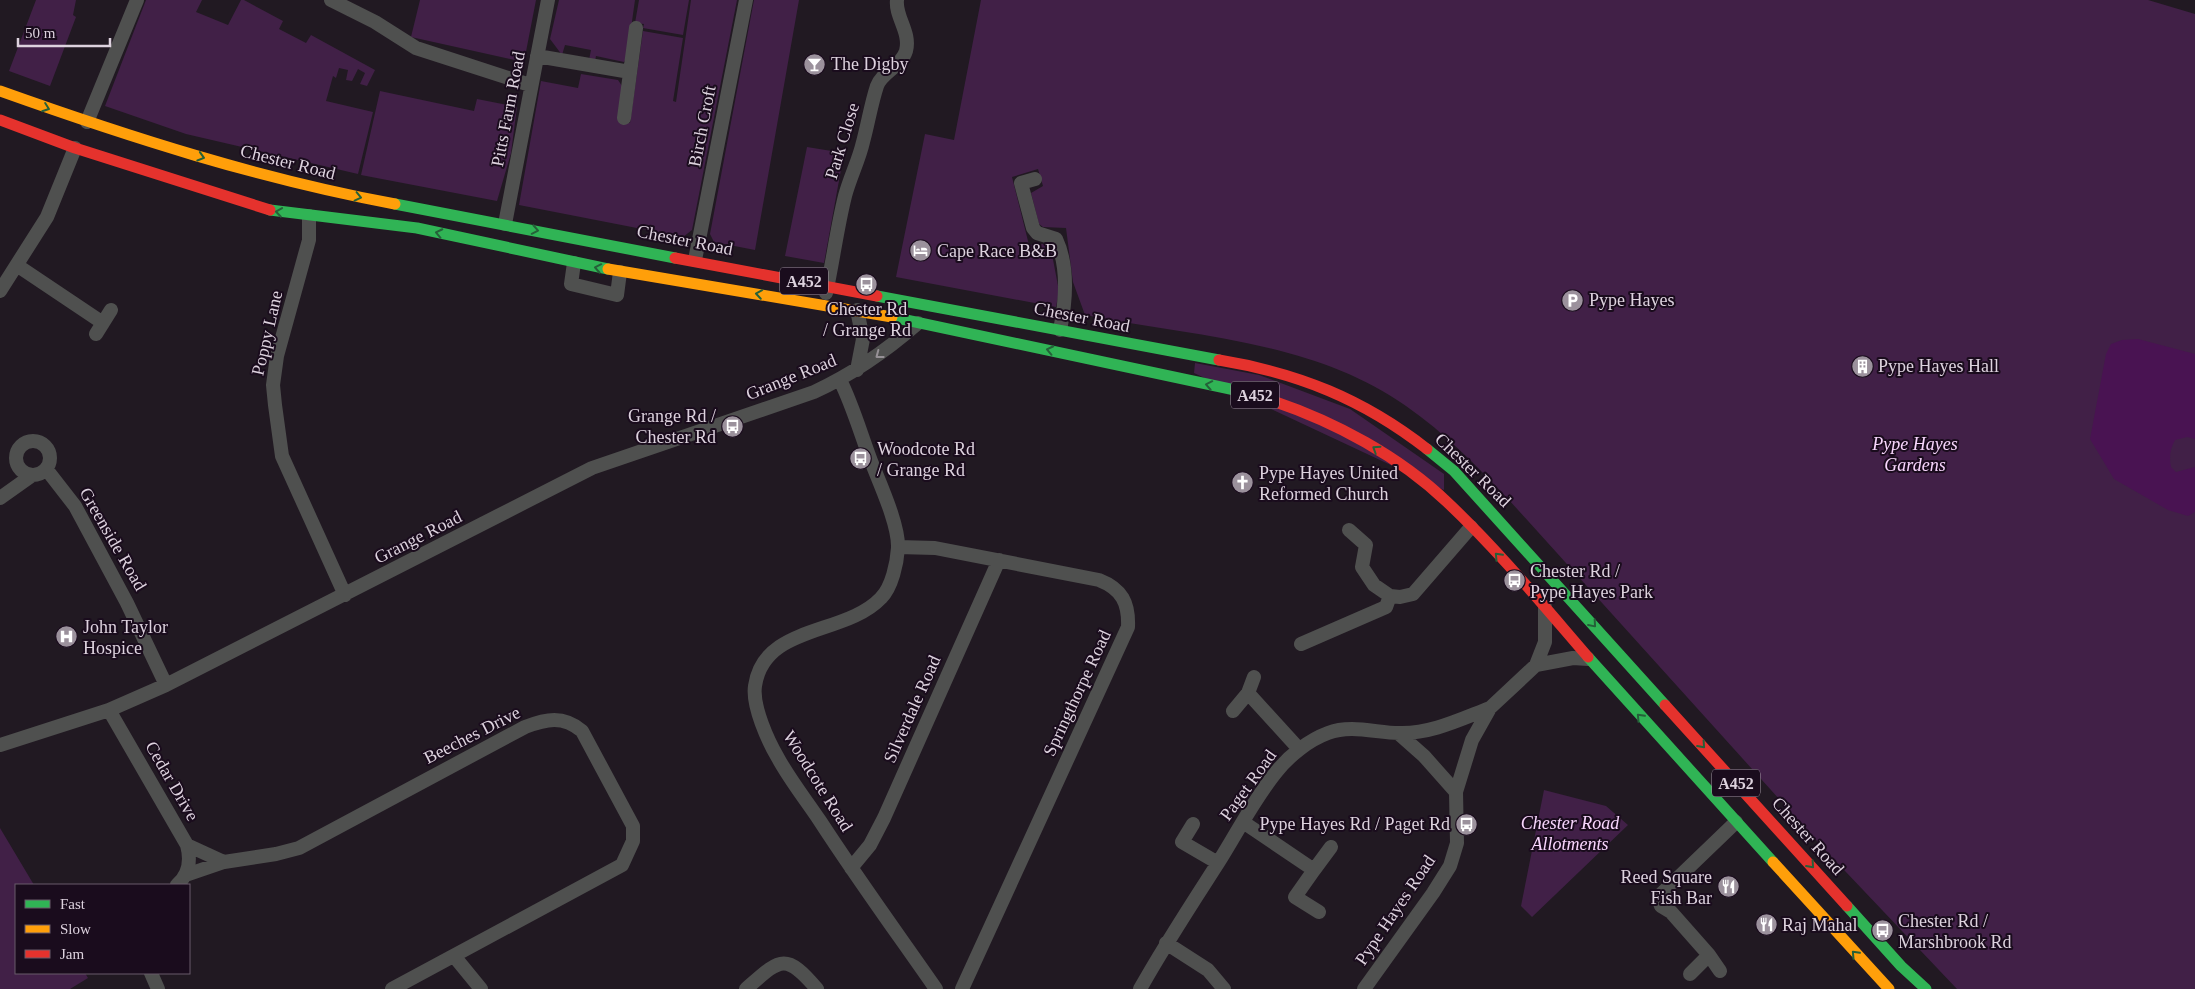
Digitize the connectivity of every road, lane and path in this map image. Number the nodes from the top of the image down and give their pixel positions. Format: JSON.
{"nodes":[{"id":1,"x":137,"y":0,"type":"edge"},
{"id":2,"x":332,"y":0,"type":"edge"},
{"id":3,"x":548,"y":0,"type":"edge"},
{"id":4,"x":746,"y":0,"type":"edge"},
{"id":5,"x":896,"y":0,"type":"edge"},
{"id":6,"x":636,"y":28,"type":"dead end"},
{"id":7,"x":537,"y":56,"type":"junction"},
{"id":8,"x":630,"y":72,"type":"junction"},
{"id":9,"x":530,"y":85,"type":"junction"},
{"id":10,"x":0,"y":91,"type":"edge"},
{"id":11,"x":624,"y":118,"type":"dead end"},
{"id":12,"x":0,"y":120,"type":"edge"},
{"id":13,"x":87,"y":122,"type":"junction"},
{"id":14,"x":75,"y":148,"type":"junction"},
{"id":15,"x":259,"y":173,"type":"junction"},
{"id":16,"x":1035,"y":179,"type":"dead end"},
{"id":17,"x":378,"y":201,"type":"junction"},
{"id":18,"x":250,"y":204,"type":"junction"},
{"id":19,"x":309,"y":216,"type":"junction"},
{"id":20,"x":374,"y":222,"type":"junction"},
{"id":21,"x":505,"y":224,"type":"junction"},
{"id":22,"x":695,"y":260,"type":"junction"},
{"id":23,"x":574,"y":263,"type":"junction"},
{"id":24,"x":18,"y":266,"type":"junction"},
{"id":25,"x":620,"y":272,"type":"junction"},
{"id":26,"x":828,"y":286,"type":"junction"},
{"id":27,"x":0,"y":291,"type":"edge"},
{"id":28,"x":824,"y":304,"type":"junction"},
{"id":29,"x":111,"y":310,"type":"dead end"},
{"id":30,"x":857,"y":310,"type":"junction"},
{"id":31,"x":956,"y":310,"type":"junction"},
{"id":32,"x":918,"y":323,"type":"junction"},
{"id":33,"x":953,"y":329,"type":"junction"},
{"id":34,"x":1060,"y":330,"type":"junction"},
{"id":35,"x":1190,"y":356,"type":"junction"},
{"id":36,"x":857,"y":370,"type":"junction"},
{"id":37,"x":840,"y":380,"type":"junction"},
{"id":38,"x":1186,"y":380,"type":"junction"},
{"id":39,"x":47,"y":470,"type":"junction"},
{"id":40,"x":31,"y":476,"type":"junction"},
{"id":41,"x":0,"y":498,"type":"edge"},
{"id":42,"x":1471,"y":527,"type":"junction"},
{"id":43,"x":1349,"y":530,"type":"dead end"},
{"id":44,"x":898,"y":547,"type":"junction"},
{"id":45,"x":999,"y":560,"type":"junction"},
{"id":46,"x":1550,"y":575,"type":"junction"},
{"id":47,"x":1531,"y":591,"type":"junction"},
{"id":48,"x":345,"y":595,"type":"junction"},
{"id":49,"x":1390,"y":596,"type":"junction"},
{"id":50,"x":1544,"y":606,"type":"junction"},
{"id":51,"x":1301,"y":644,"type":"dead end"},
{"id":52,"x":1588,"y":659,"type":"junction"},
{"id":53,"x":1536,"y":665,"type":"junction"},
{"id":54,"x":1634,"y":671,"type":"junction"},
{"id":55,"x":1254,"y":677,"type":"dead end"},
{"id":56,"x":166,"y":685,"type":"junction"},
{"id":57,"x":1615,"y":689,"type":"junction"},
{"id":58,"x":1248,"y":692,"type":"junction"},
{"id":59,"x":1490,"y":708,"type":"junction"},
{"id":60,"x":109,"y":710,"type":"junction"},
{"id":61,"x":1233,"y":711,"type":"dead end"},
{"id":62,"x":1398,"y":733,"type":"junction"},
{"id":63,"x":0,"y":746,"type":"edge"},
{"id":64,"x":1299,"y":749,"type":"junction"},
{"id":65,"x":1456,"y":792,"type":"junction"},
{"id":66,"x":1243,"y":822,"type":"junction"},
{"id":67,"x":1736,"y":822,"type":"junction"},
{"id":68,"x":1193,"y":824,"type":"dead end"},
{"id":69,"x":187,"y":845,"type":"junction"},
{"id":70,"x":1331,"y":848,"type":"dead end"},
{"id":71,"x":224,"y":862,"type":"junction"},
{"id":72,"x":1218,"y":863,"type":"junction"},
{"id":73,"x":851,"y":868,"type":"junction"},
{"id":74,"x":1314,"y":870,"type":"junction"},
{"id":75,"x":182,"y":880,"type":"edge"},
{"id":76,"x":1319,"y":912,"type":"dead end"},
{"id":77,"x":1166,"y":943,"type":"junction"},
{"id":78,"x":1709,"y":955,"type":"junction"},
{"id":79,"x":454,"y":956,"type":"junction"},
{"id":80,"x":1720,"y":971,"type":"dead end"},
{"id":81,"x":151,"y":974,"type":"edge"},
{"id":82,"x":1690,"y":974,"type":"dead end"},
{"id":83,"x":158,"y":989,"type":"edge"},
{"id":84,"x":392,"y":989,"type":"edge"},
{"id":85,"x":481,"y":989,"type":"edge"},
{"id":86,"x":746,"y":989,"type":"edge"},
{"id":87,"x":817,"y":989,"type":"edge"},
{"id":88,"x":936,"y":989,"type":"edge"},
{"id":89,"x":962,"y":989,"type":"edge"},
{"id":90,"x":1140,"y":989,"type":"edge"},
{"id":91,"x":1224,"y":989,"type":"edge"},
{"id":92,"x":1364,"y":989,"type":"edge"},
{"id":93,"x":1889,"y":989,"type":"edge"},
{"id":94,"x":1926,"y":989,"type":"edge"}],
"edges":[{"from":1,"to":13,"type":"street"},
{"from":2,"to":9,"type":"street"},
{"from":3,"to":7,"type":"street","name":"Pitts Farm Road"},
{"from":4,"to":22,"type":"street","name":"Birch Croft"},
{"from":5,"to":26,"type":"street","name":"Park Close"},
{"from":6,"to":8,"type":"street"},
{"from":7,"to":8,"type":"street"},
{"from":7,"to":9,"type":"street","name":"Pitts Farm Road"},
{"from":8,"to":11,"type":"street"},
{"from":9,"to":21,"type":"street","name":"Pitts Farm Road"},
{"from":10,"to":13,"type":"highway","name":"Chester Road","number":"A452","one_way":true},
{"from":12,"to":14,"type":"highway","number":"A452"},
{"from":13,"to":15,"type":"highway","name":"Chester Road","number":"A452","one_way":true},
{"from":14,"to":18,"type":"highway","number":"A452"},
{"from":14,"to":24,"type":"street"},
{"from":15,"to":17,"type":"highway","name":"Chester Road","number":"A452","one_way":true},
{"from":15,"to":18,"type":"highway"},
{"from":16,"to":34,"type":"street"},
{"from":17,"to":20,"type":"highway"},
{"from":17,"to":21,"type":"highway","name":"Chester Road","number":"A452"},
{"from":19,"to":18,"type":"highway","number":"A452","one_way":true},
{"from":19,"to":20,"type":"highway","number":"A452"},
{"from":19,"to":48,"type":"street","name":"Poppy Lane"},
{"from":23,"to":20,"type":"highway","number":"A452","one_way":true},
{"from":21,"to":22,"type":"highway","name":"Chester Road","number":"A452","one_way":true},
{"from":22,"to":26,"type":"highway","name":"Chester Road","number":"A452"},
{"from":25,"to":23,"type":"highway","number":"A452","one_way":true},
{"from":23,"to":25,"type":"street"},
{"from":24,"to":27,"type":"street"},
{"from":24,"to":29,"type":"street"},
{"from":28,"to":25,"type":"highway","number":"A452","one_way":true},
{"from":26,"to":28,"type":"street","name":"Park Close"},
{"from":26,"to":31,"type":"highway","name":"Chester Road","number":"A452"},
{"from":28,"to":30,"type":"highway","number":"A452"},
{"from":30,"to":32,"type":"highway","number":"A452"},
{"from":30,"to":36,"type":"street","name":"Grange Road"},
{"from":31,"to":33,"type":"highway"},
{"from":31,"to":34,"type":"highway","name":"Chester Road","number":"A452"},
{"from":32,"to":33,"type":"highway","number":"A452"},
{"from":32,"to":36,"type":"street","name":"Grange Road","one_way":true},
{"from":38,"to":33,"type":"highway","number":"A452","one_way":true},
{"from":34,"to":35,"type":"highway","name":"Chester Road","number":"A452"},
{"from":35,"to":38,"type":"highway"},
{"from":35,"to":46,"type":"highway","name":"Chester Road","number":"A452"},
{"from":36,"to":37,"type":"street","name":"Grange Road"},
{"from":37,"to":44,"type":"street","name":"Woodcote Road"},
{"from":37,"to":48,"type":"street","name":"Grange Road"},
{"from":42,"to":38,"type":"highway","number":"A452","one_way":true},
{"from":39,"to":40,"type":"street"},
{"from":39,"to":40,"type":"street"},
{"from":39,"to":56,"type":"street","name":"Greenside Road"},
{"from":40,"to":41,"type":"street"},
{"from":47,"to":42,"type":"highway","number":"A452","one_way":true},
{"from":42,"to":49,"type":"street"},
{"from":43,"to":49,"type":"street"},
{"from":44,"to":45,"type":"street","name":"Springthorpe Road"},
{"from":44,"to":73,"type":"street","name":"Woodcote Road"},
{"from":45,"to":73,"type":"street","name":"Silverdale Road"},
{"from":45,"to":89,"type":"street","name":"Springthorpe Road"},
{"from":46,"to":47,"type":"highway"},
{"from":46,"to":54,"type":"highway","name":"Chester Road","number":"A452","one_way":true},
{"from":47,"to":50,"type":"highway","number":"A452"},
{"from":48,"to":56,"type":"street","name":"Grange Road"},
{"from":49,"to":51,"type":"street"},
{"from":50,"to":52,"type":"highway","number":"A452"},
{"from":50,"to":53,"type":"street","name":"Pype Hayes Road"},
{"from":52,"to":53,"type":"street"},
{"from":52,"to":57,"type":"highway","number":"A452"},
{"from":53,"to":59,"type":"street","name":"Pype Hayes Road"},
{"from":54,"to":57,"type":"highway"},
{"from":54,"to":94,"type":"highway","name":"Chester Road","number":"A452","one_way":true},
{"from":55,"to":58,"type":"street"},
{"from":56,"to":60,"type":"street","name":"Grange Road"},
{"from":67,"to":57,"type":"highway","number":"A452","one_way":true},
{"from":58,"to":61,"type":"street"},
{"from":58,"to":64,"type":"street"},
{"from":59,"to":62,"type":"street","name":"Paget Road"},
{"from":59,"to":65,"type":"street","name":"Pype Hayes Road"},
{"from":60,"to":63,"type":"street","name":"Grange Road"},
{"from":60,"to":69,"type":"street","name":"Cedar Drive"},
{"from":62,"to":64,"type":"street","name":"Paget Road"},
{"from":62,"to":65,"type":"street"},
{"from":64,"to":66,"type":"street","name":"Paget Road"},
{"from":65,"to":92,"type":"street","name":"Pype Hayes Road"},
{"from":66,"to":72,"type":"street","name":"Paget Road"},
{"from":66,"to":74,"type":"street"},
{"from":67,"to":78,"type":"street"},
{"from":93,"to":67,"type":"highway","number":"A452","one_way":true},
{"from":68,"to":72,"type":"street"},
{"from":69,"to":71,"type":"street"},
{"from":69,"to":75,"type":"street","name":"Cedar Drive"},
{"from":70,"to":74,"type":"street"},
{"from":71,"to":75,"type":"street","name":"Beeches Drive"},
{"from":71,"to":79,"type":"street","name":"Beeches Drive"},
{"from":72,"to":77,"type":"street","name":"Paget Road"},
{"from":73,"to":88,"type":"street","name":"Woodcote Road"},
{"from":74,"to":76,"type":"street"},
{"from":77,"to":90,"type":"street","name":"Paget Road"},
{"from":77,"to":91,"type":"street"},
{"from":78,"to":80,"type":"street"},
{"from":78,"to":82,"type":"street"},
{"from":79,"to":84,"type":"street","name":"Beeches Drive"},
{"from":79,"to":85,"type":"street"},
{"from":81,"to":83,"type":"street"},
{"from":86,"to":87,"type":"street"}]}
